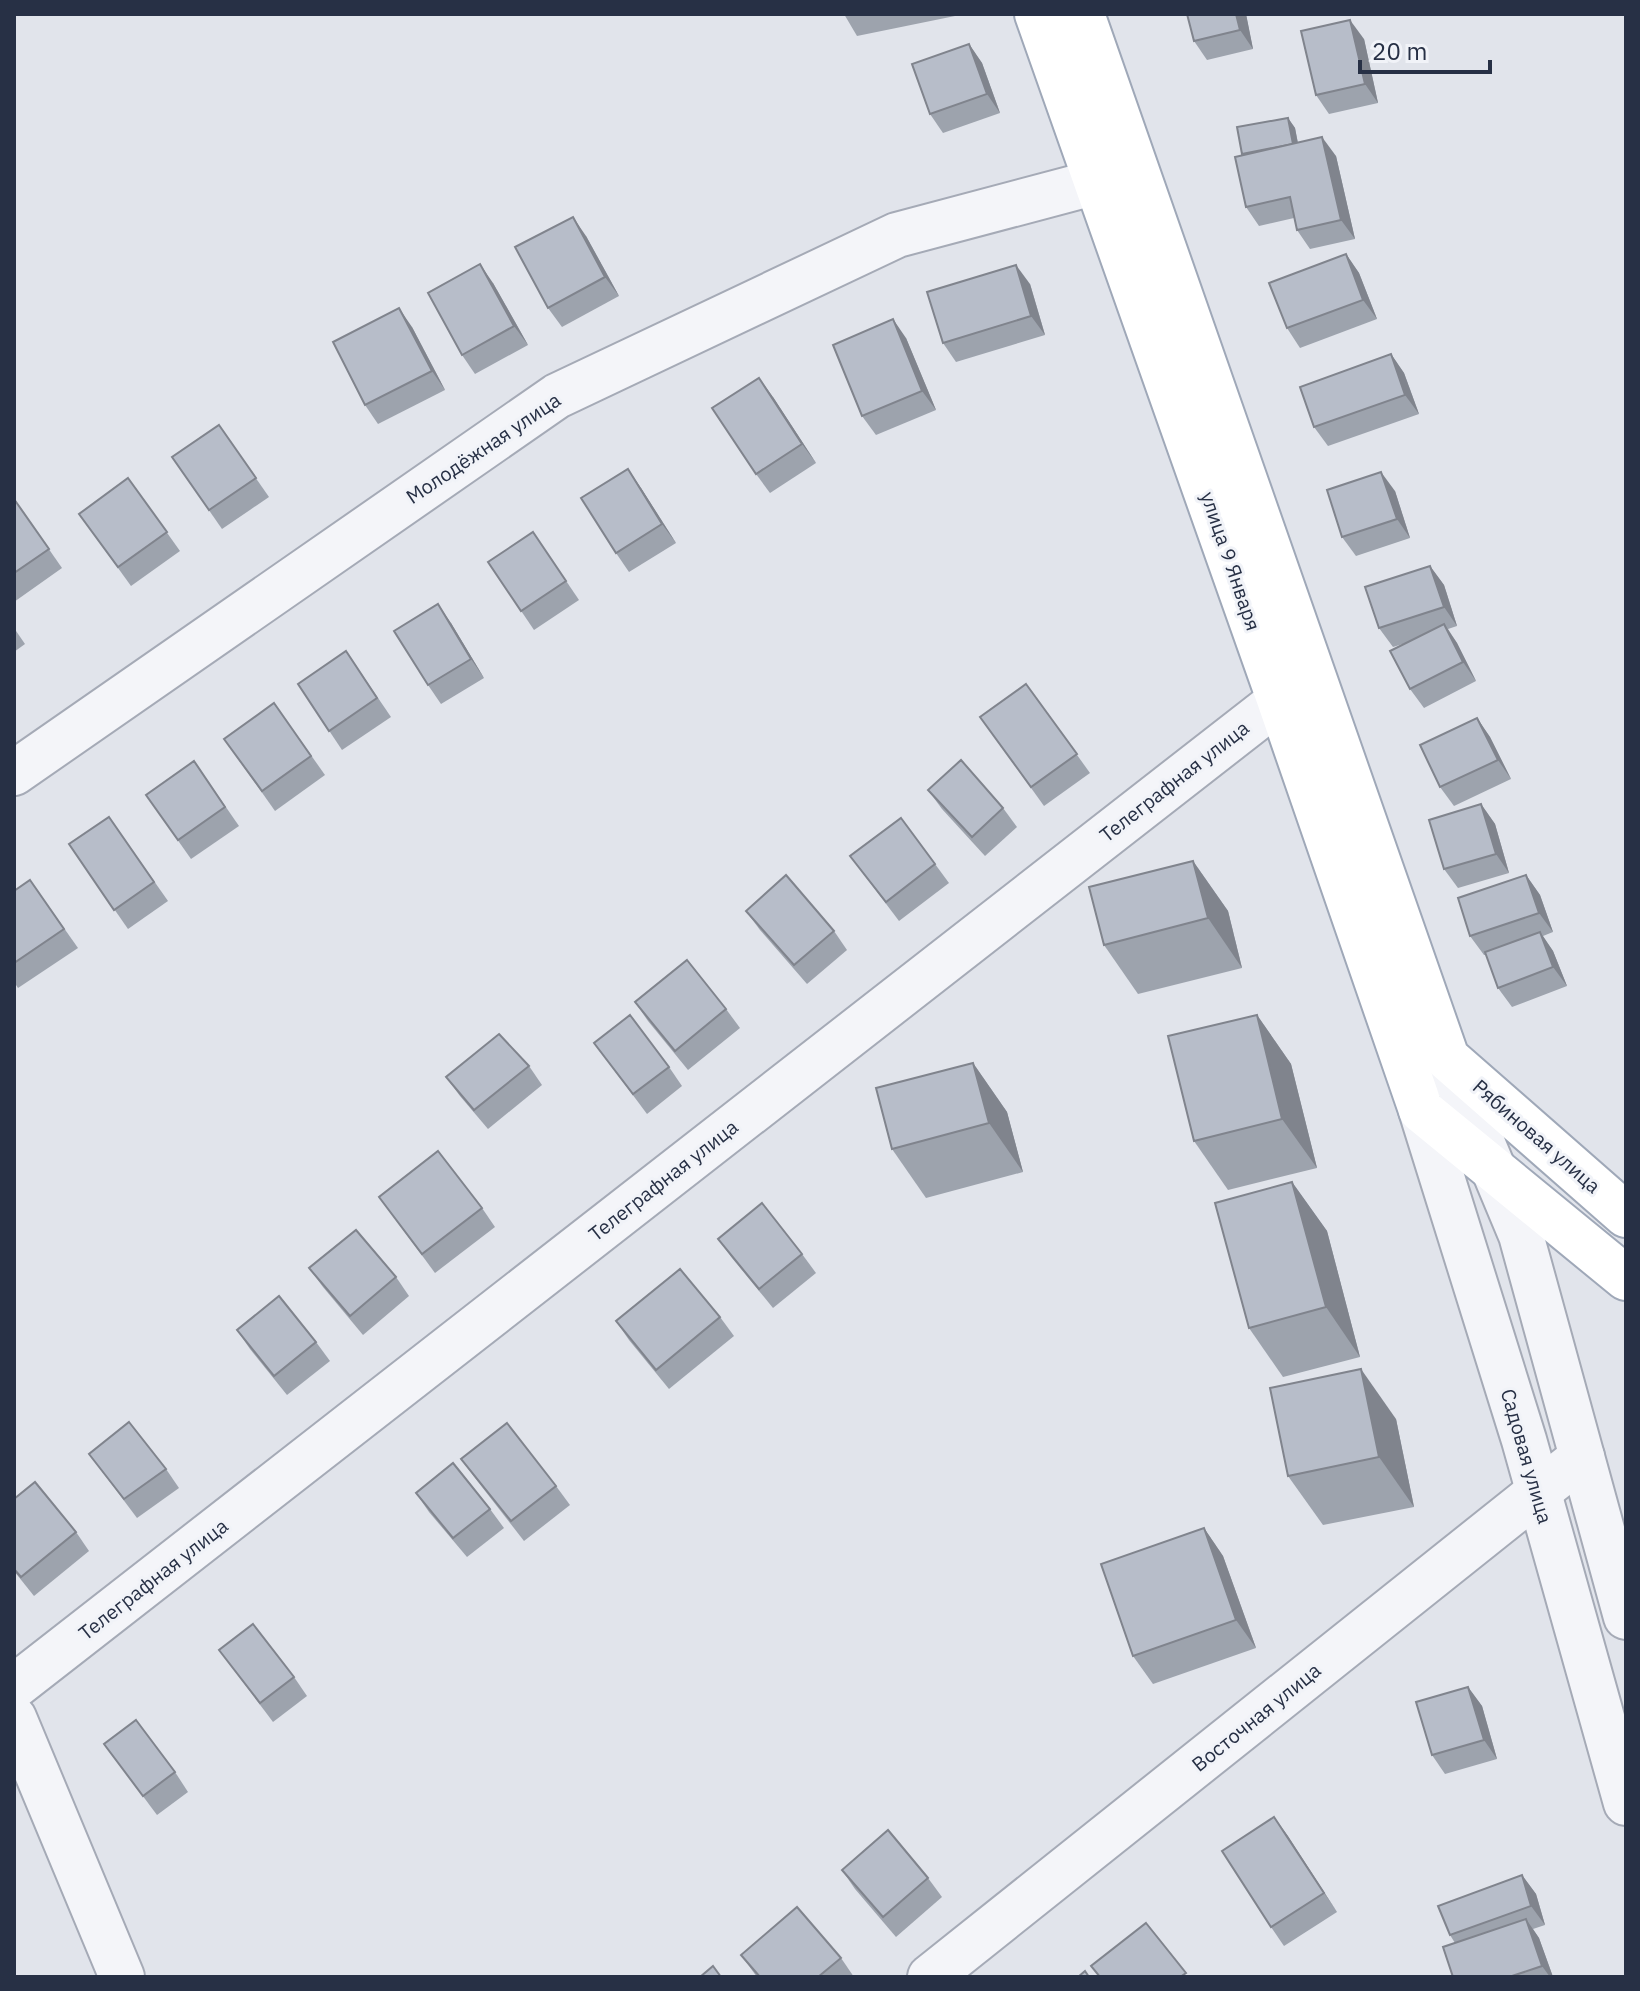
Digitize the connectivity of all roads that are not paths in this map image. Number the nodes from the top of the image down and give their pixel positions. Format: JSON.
{"nodes":[{"id":1,"x":1037,"y":14,"type":"edge"},
{"id":2,"x":1082,"y":14,"type":"edge"},
{"id":3,"x":1117,"y":177,"type":"junction"},
{"id":4,"x":1296,"y":686,"type":"junction"},
{"id":5,"x":14,"y":773,"type":"edge"},
{"id":6,"x":1447,"y":1058,"type":"junction"},
{"id":7,"x":1421,"y":1110,"type":"junction"},
{"id":8,"x":1493,"y":1170,"type":"junction"},
{"id":9,"x":1626,"y":1215,"type":"edge"},
{"id":10,"x":1626,"y":1278,"type":"edge"},
{"id":11,"x":1582,"y":1457,"type":"junction"},
{"id":12,"x":1538,"y":1493,"type":"junction"},
{"id":13,"x":1626,"y":1617,"type":"edge"},
{"id":14,"x":14,"y":1687,"type":"edge"},
{"id":15,"x":14,"y":1718,"type":"edge"},
{"id":16,"x":1626,"y":1803,"type":"edge"},
{"id":17,"x":122,"y":1977,"type":"edge"},
{"id":18,"x":930,"y":1977,"type":"edge"}],
"edges":[{"from":1,"to":3,"type":"main road","name":"улица 9 Января"},
{"from":2,"to":3,"type":"main road","name":"улица 9 Января"},
{"from":3,"to":4,"type":"main road","name":"улица 9 Января"},
{"from":3,"to":5,"type":"street","name":"Молодёжная улица"},
{"from":4,"to":6,"type":"main road","name":"улица 9 Января"},
{"from":4,"to":7,"type":"main road","name":"улица 9 Января"},
{"from":4,"to":14,"type":"street","name":"Телеграфная улица"},
{"from":6,"to":8,"type":"street"},
{"from":6,"to":9,"type":"main road","name":"Рябиновая улица"},
{"from":7,"to":8,"type":"main road"},
{"from":7,"to":12,"type":"street","name":"Садовая улица"},
{"from":8,"to":10,"type":"main road"},
{"from":8,"to":11,"type":"street"},
{"from":11,"to":12,"type":"street","name":"Восточная улица"},
{"from":11,"to":13,"type":"street"},
{"from":12,"to":16,"type":"street","name":"Садовая улица"},
{"from":12,"to":18,"type":"street","name":"Восточная улица"},
{"from":15,"to":17,"type":"street"}]}
